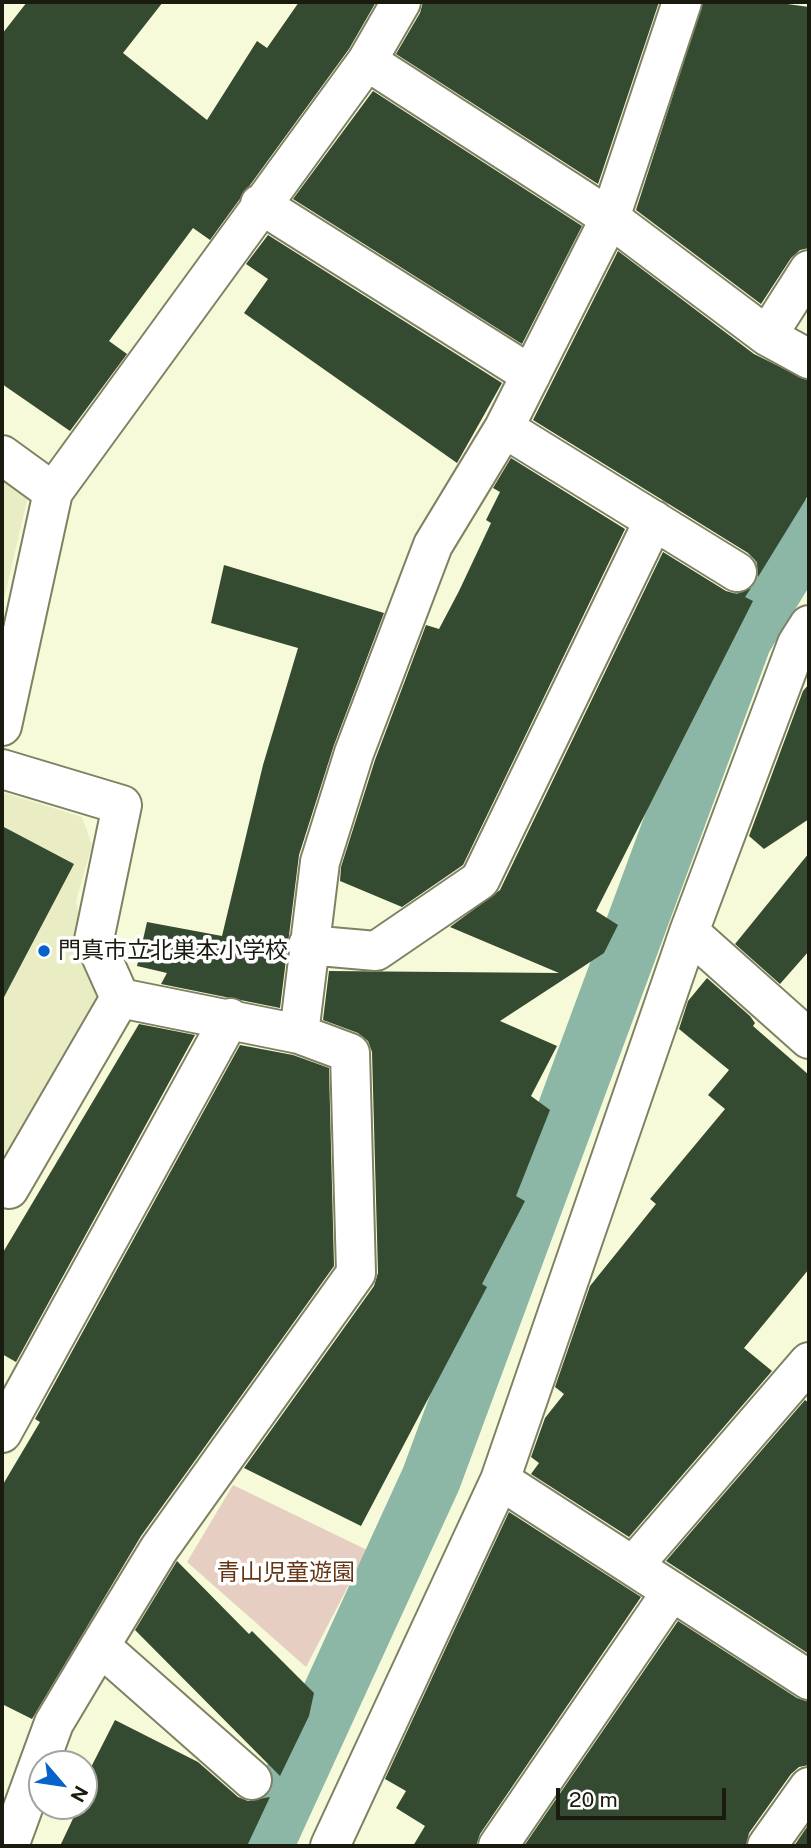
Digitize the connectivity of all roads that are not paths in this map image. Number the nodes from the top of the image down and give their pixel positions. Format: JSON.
{"nodes":[{"id":1,"x":401,"y":2,"type":"edge"},
{"id":2,"x":682,"y":2,"type":"edge"},
{"id":3,"x":367,"y":61,"type":"junction"},
{"id":4,"x":260,"y":204,"type":"junction"},
{"id":5,"x":610,"y":218,"type":"junction"},
{"id":6,"x":809,"y":270,"type":"edge"},
{"id":7,"x":767,"y":336,"type":"junction"},
{"id":8,"x":809,"y":359,"type":"edge"},
{"id":9,"x":531,"y":375,"type":"junction"},
{"id":10,"x":504,"y":428,"type":"junction"},
{"id":11,"x":2,"y":455,"type":"edge"},
{"id":12,"x":53,"y":492,"type":"junction"},
{"id":13,"x":654,"y":520,"type":"junction"},
{"id":14,"x":737,"y":572,"type":"dead end"},
{"id":15,"x":809,"y":625,"type":"edge"},
{"id":16,"x":2,"y":726,"type":"edge"},
{"id":17,"x":2,"y":769,"type":"edge"},
{"id":18,"x":688,"y":933,"type":"junction"},
{"id":19,"x":308,"y":945,"type":"junction"},
{"id":20,"x":120,"y":998,"type":"junction"},
{"id":21,"x":230,"y":1018,"type":"junction"},
{"id":22,"x":803,"y":1022,"type":"edge"},
{"id":23,"x":299,"y":1034,"type":"junction"},
{"id":24,"x":4,"y":1193,"type":"edge"},
{"id":25,"x":809,"y":1362,"type":"edge"},
{"id":26,"x":2,"y":1433,"type":"edge"},
{"id":27,"x":500,"y":1480,"type":"junction"},
{"id":28,"x":633,"y":1566,"type":"junction"},
{"id":29,"x":672,"y":1591,"type":"junction"},
{"id":30,"x":100,"y":1646,"type":"junction"},
{"id":31,"x":809,"y":1679,"type":"edge"},
{"id":32,"x":252,"y":1780,"type":"dead end"},
{"id":33,"x":809,"y":1787,"type":"edge"},
{"id":34,"x":9,"y":1846,"type":"edge"},
{"id":35,"x":330,"y":1846,"type":"edge"},
{"id":36,"x":498,"y":1846,"type":"edge"},
{"id":37,"x":767,"y":1846,"type":"edge"}],
"edges":[{"from":1,"to":3,"type":"street"},
{"from":2,"to":5,"type":"street"},
{"from":3,"to":4,"type":"street"},
{"from":3,"to":5,"type":"street"},
{"from":4,"to":9,"type":"street"},
{"from":4,"to":12,"type":"street"},
{"from":5,"to":7,"type":"street"},
{"from":5,"to":9,"type":"street"},
{"from":6,"to":7,"type":"street"},
{"from":7,"to":8,"type":"street"},
{"from":9,"to":10,"type":"street"},
{"from":10,"to":13,"type":"street"},
{"from":10,"to":19,"type":"street"},
{"from":11,"to":12,"type":"street"},
{"from":12,"to":16,"type":"street"},
{"from":13,"to":14,"type":"street"},
{"from":13,"to":19,"type":"street"},
{"from":15,"to":18,"type":"street"},
{"from":17,"to":20,"type":"street"},
{"from":18,"to":22,"type":"street"},
{"from":18,"to":27,"type":"street"},
{"from":19,"to":23,"type":"street"},
{"from":20,"to":21,"type":"street"},
{"from":20,"to":24,"type":"street"},
{"from":21,"to":23,"type":"street"},
{"from":21,"to":26,"type":"street"},
{"from":23,"to":30,"type":"street"},
{"from":25,"to":28,"type":"street"},
{"from":27,"to":28,"type":"street"},
{"from":27,"to":35,"type":"street"},
{"from":28,"to":29,"type":"street"},
{"from":29,"to":31,"type":"street"},
{"from":29,"to":36,"type":"street"},
{"from":30,"to":32,"type":"street"},
{"from":30,"to":34,"type":"street"},
{"from":33,"to":37,"type":"street"}]}
